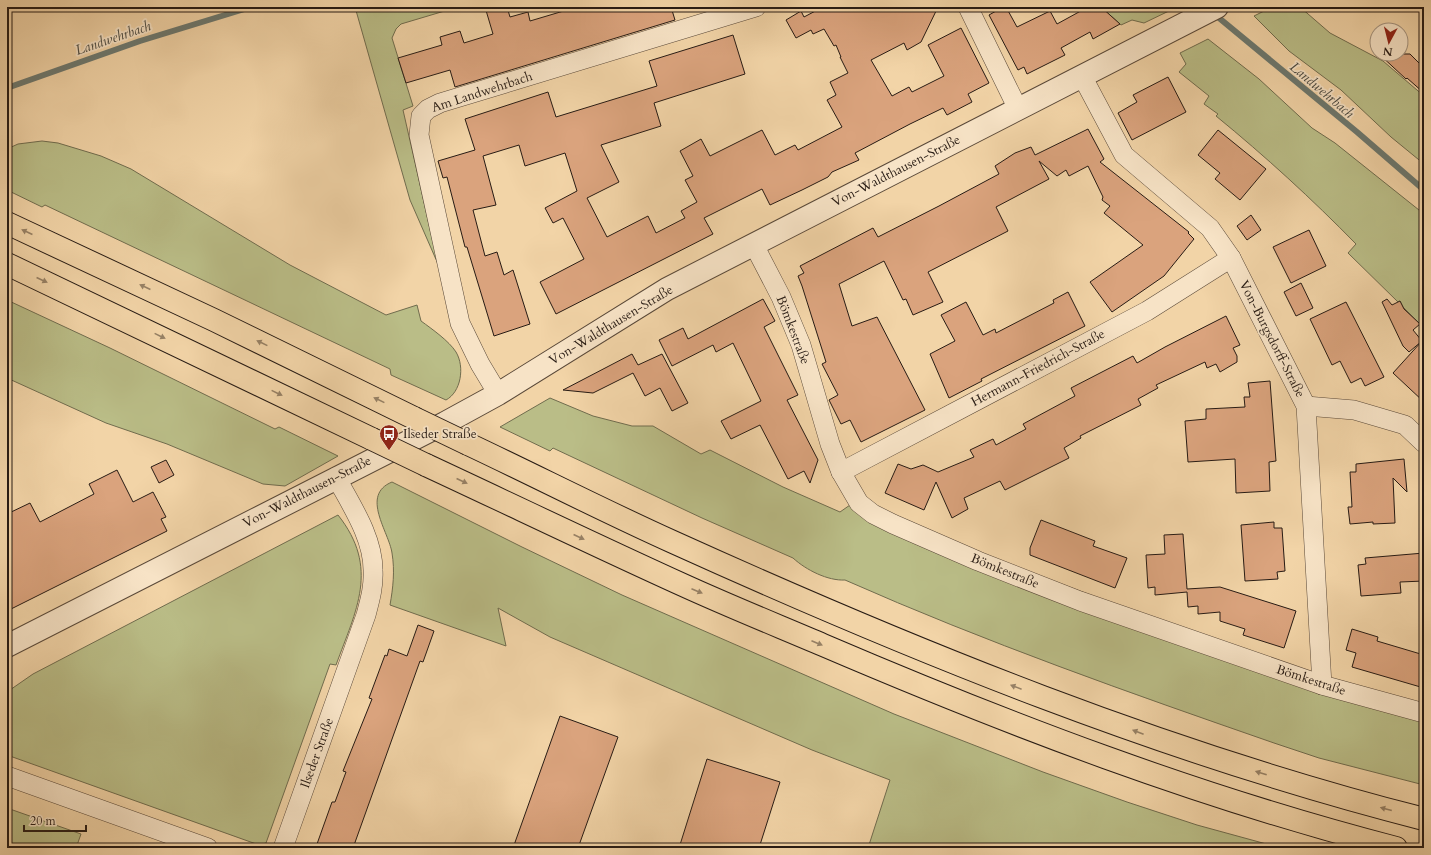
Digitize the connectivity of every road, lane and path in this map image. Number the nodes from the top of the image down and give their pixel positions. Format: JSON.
{"nodes":[{"id":1,"x":756,"y":7,"type":"edge"},
{"id":2,"x":968,"y":7,"type":"edge"},
{"id":3,"x":1217,"y":7,"type":"edge"},
{"id":4,"x":1082,"y":76,"type":"junction"},
{"id":5,"x":1018,"y":109,"type":"junction"},
{"id":6,"x":7,"y":222,"type":"edge"},
{"id":7,"x":754,"y":245,"type":"junction"},
{"id":8,"x":1231,"y":258,"type":"junction"},
{"id":9,"x":7,"y":264,"type":"edge"},
{"id":10,"x":498,"y":394,"type":"junction"},
{"id":11,"x":1306,"y":406,"type":"junction"},
{"id":12,"x":1424,"y":443,"type":"edge"},
{"id":13,"x":841,"y":472,"type":"junction"},
{"id":14,"x":336,"y":477,"type":"junction"},
{"id":15,"x":7,"y":646,"type":"edge"},
{"id":16,"x":1322,"y":685,"type":"junction"},
{"id":17,"x":1424,"y":713,"type":"edge"},
{"id":18,"x":7,"y":776,"type":"edge"},
{"id":19,"x":1424,"y":819,"type":"edge"},
{"id":20,"x":208,"y":848,"type":"edge"},
{"id":21,"x":283,"y":848,"type":"edge"},
{"id":22,"x":1396,"y":848,"type":"edge"}],
"edges":[{"from":1,"to":10,"type":"street","name":"Am Landwehrbach"},
{"from":2,"to":5,"type":"street"},
{"from":3,"to":4,"type":"street","name":"Von-Waldthausen-Straße"},
{"from":4,"to":5,"type":"street","name":"Von-Waldthausen-Straße"},
{"from":4,"to":8,"type":"street","name":"Von-Burgsdorff-Straße"},
{"from":5,"to":7,"type":"street","name":"Von-Waldthausen-Straße"},
{"from":19,"to":6,"type":"highway","one_way":true,"bridge":true},
{"from":7,"to":10,"type":"street","name":"Von-Waldthausen-Straße"},
{"from":7,"to":13,"type":"street","name":"Bömkestraße"},
{"from":8,"to":11,"type":"street","name":"Von-Burgsdorff-Straße"},
{"from":8,"to":13,"type":"street","name":"Hermann-Friedrich-Straße"},
{"from":9,"to":22,"type":"highway","one_way":true,"bridge":true},
{"from":10,"to":14,"type":"street","name":"Von-Waldthausen-Straße"},
{"from":11,"to":12,"type":"street"},
{"from":11,"to":16,"type":"street","name":"Von-Burgsdorff-Straße"},
{"from":13,"to":16,"type":"street","name":"Bömkestraße"},
{"from":14,"to":15,"type":"street","name":"Von-Waldthausen-Straße"},
{"from":14,"to":21,"type":"street","name":"Ilseder Straße"},
{"from":16,"to":17,"type":"street","name":"Bömkestraße"},
{"from":18,"to":20,"type":"street"}]}
